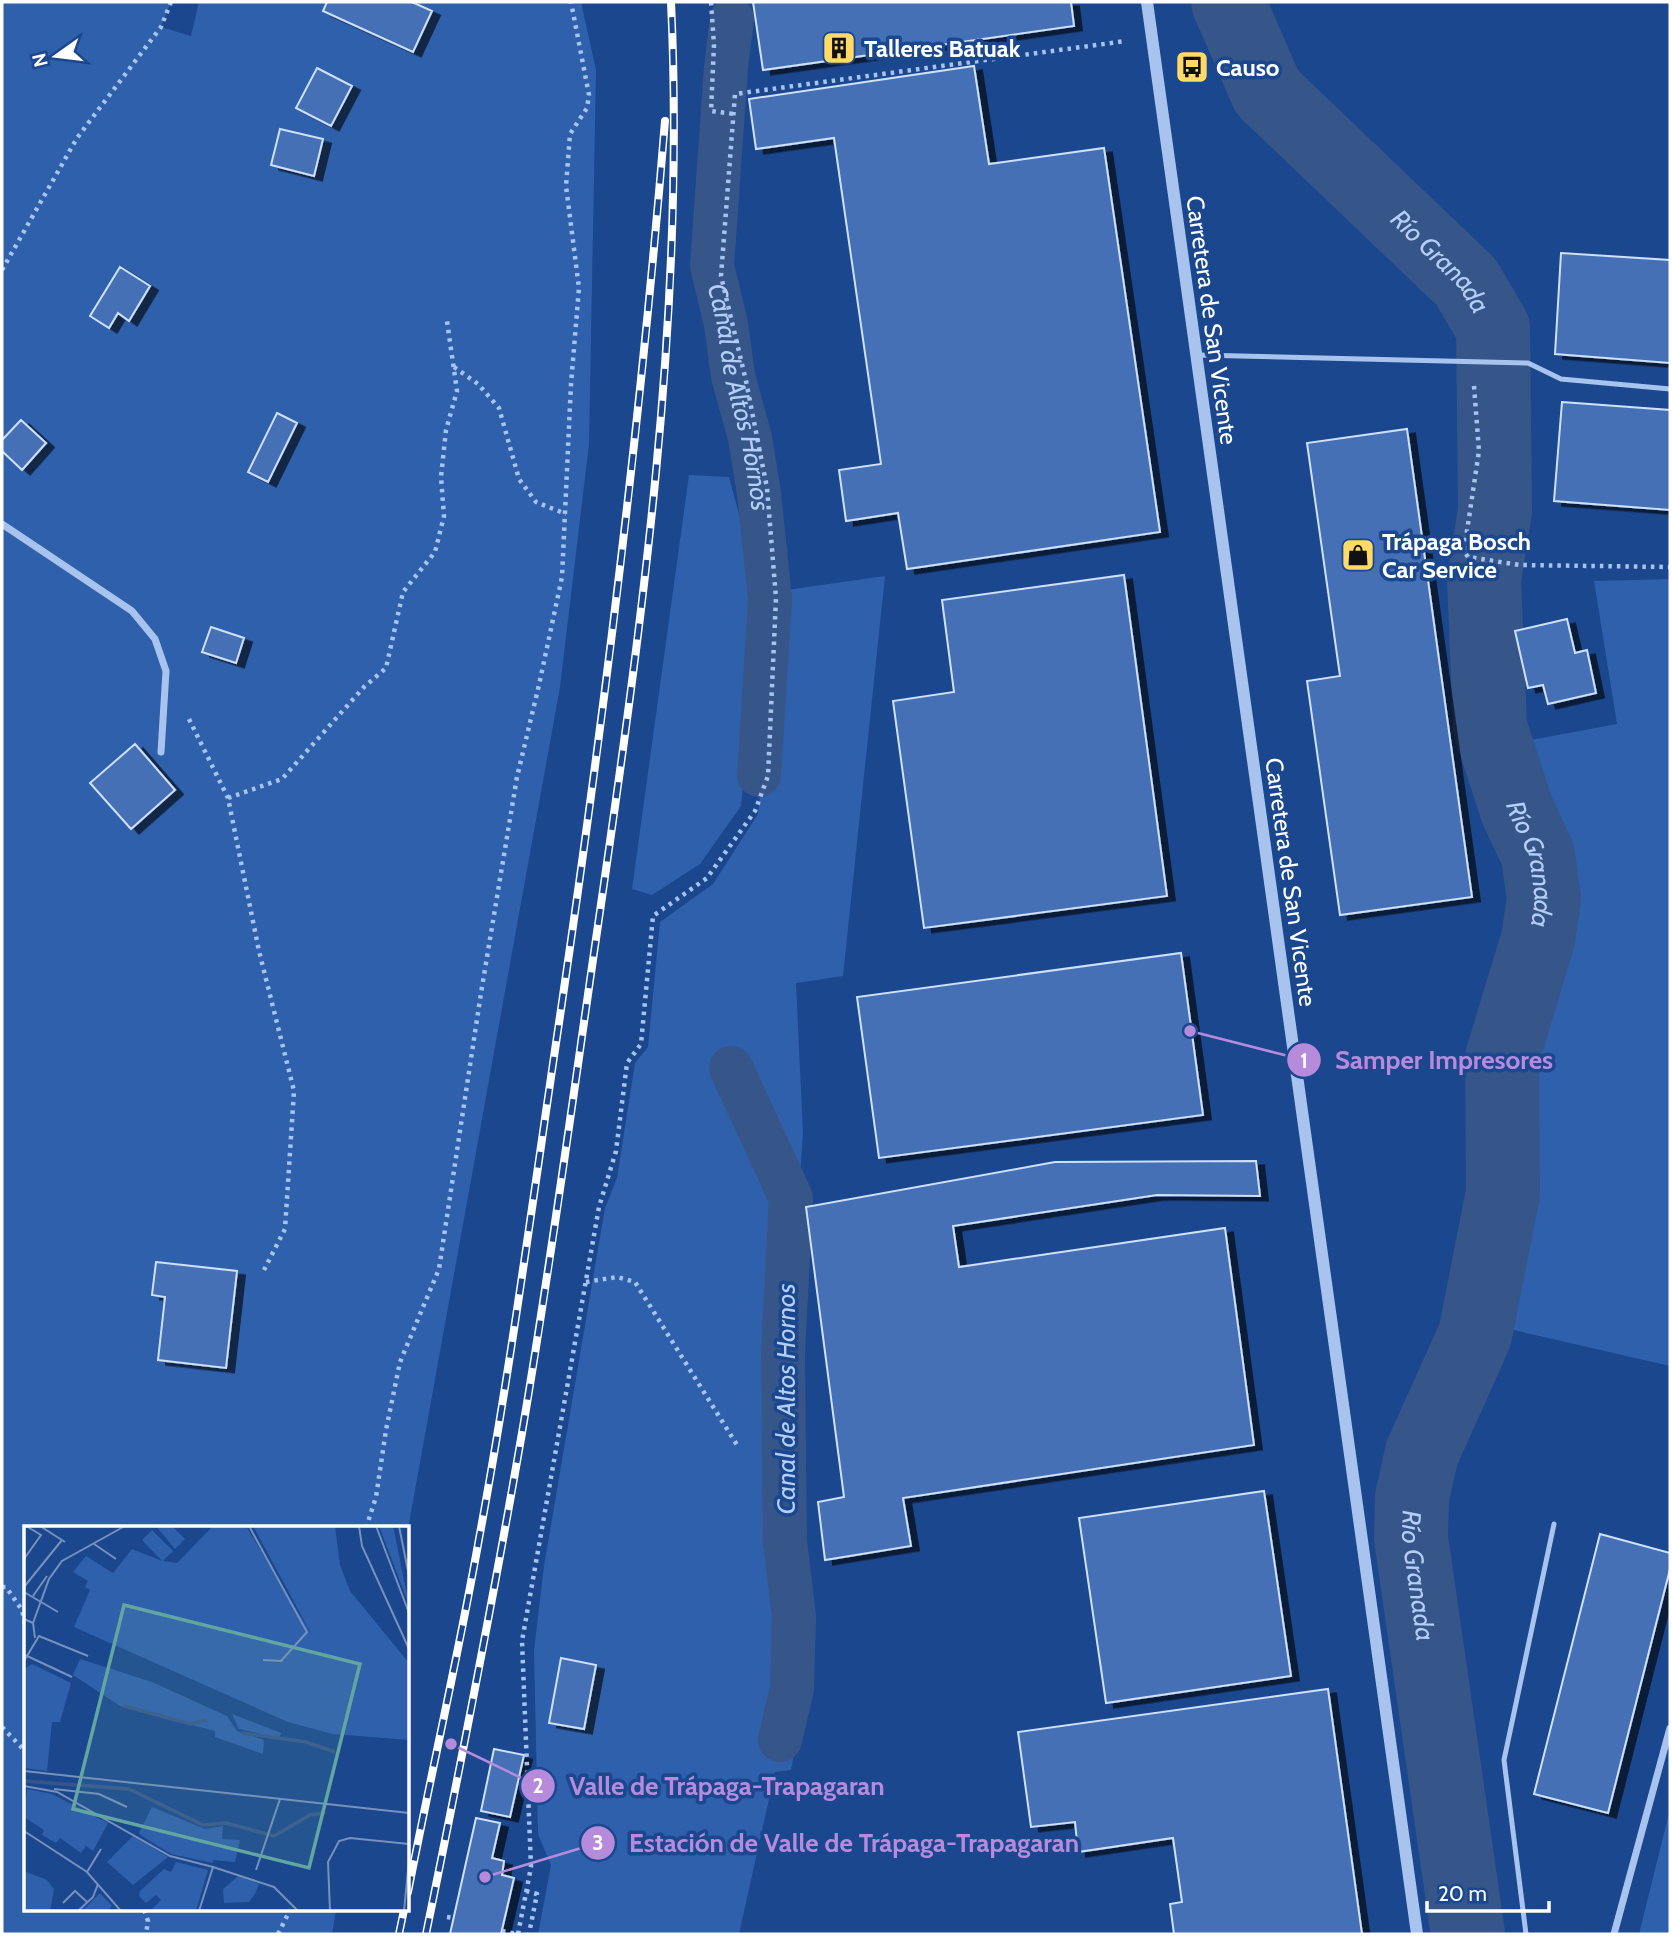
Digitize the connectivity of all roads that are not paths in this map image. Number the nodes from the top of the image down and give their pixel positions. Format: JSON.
{"nodes":[{"id":1,"x":1147,"y":2,"type":"edge"},
{"id":2,"x":1196,"y":355,"type":"junction"},
{"id":3,"x":1670,"y":388,"type":"edge"},
{"id":4,"x":2,"y":524,"type":"edge"},
{"id":5,"x":161,"y":752,"type":"dead end"},
{"id":6,"x":1554,"y":1524,"type":"dead end"},
{"id":7,"x":1670,"y":1728,"type":"edge"},
{"id":8,"x":1417,"y":1934,"type":"edge"},
{"id":9,"x":1527,"y":1934,"type":"edge"},
{"id":10,"x":1614,"y":1934,"type":"edge"}],
"edges":[{"from":1,"to":2,"type":"street","name":"Carretera de San Vicente"},
{"from":2,"to":3,"type":"lane"},
{"from":2,"to":8,"type":"street","name":"Carretera de San Vicente"},
{"from":4,"to":5,"type":"street"},
{"from":6,"to":9,"type":"lane"},
{"from":7,"to":10,"type":"street"}]}
